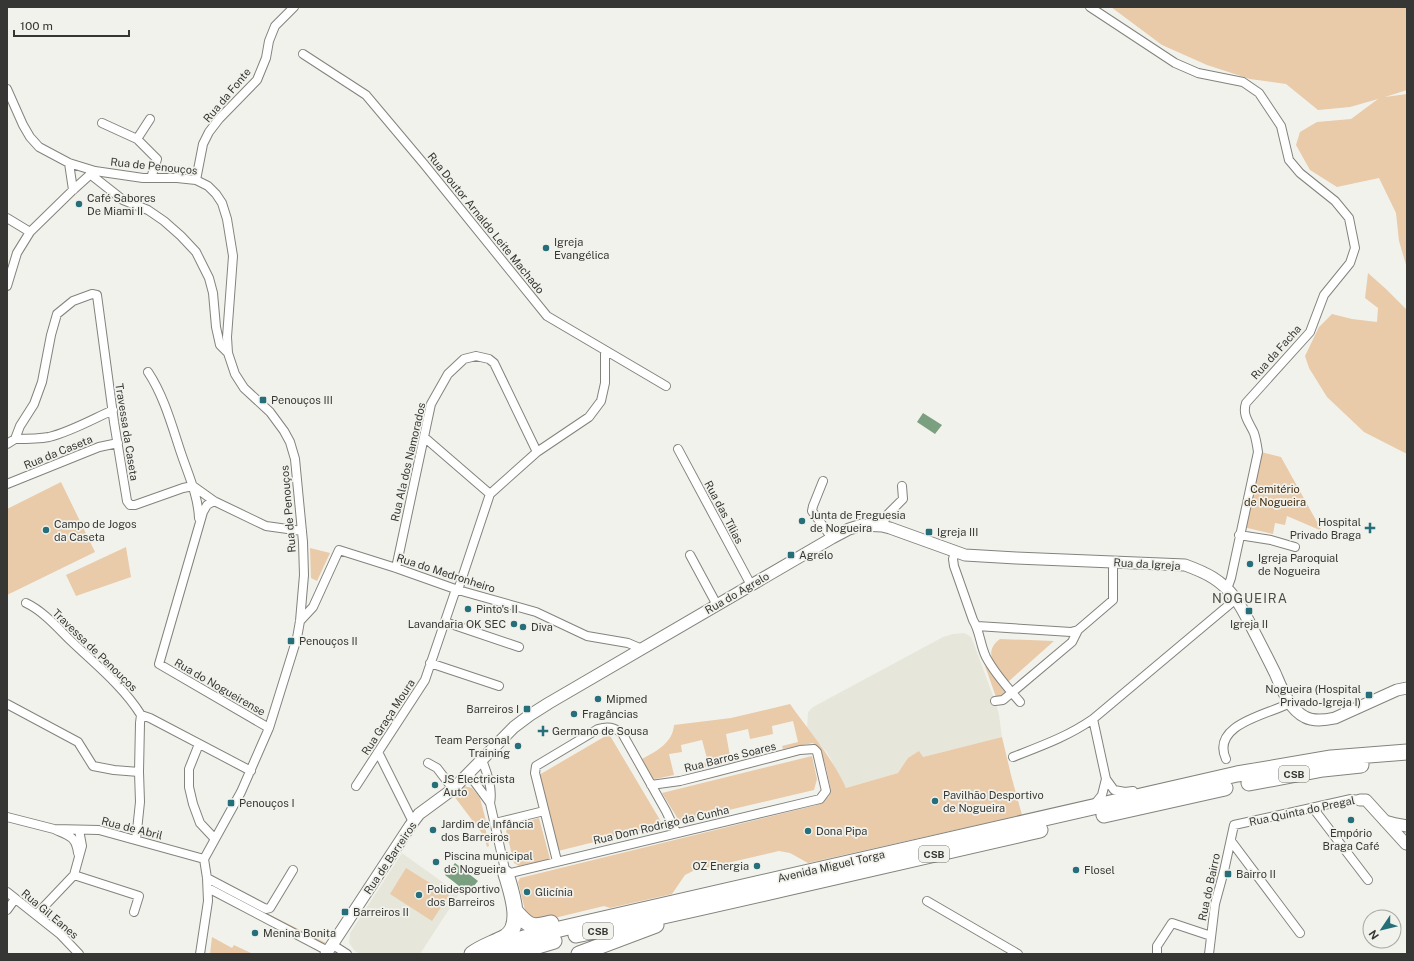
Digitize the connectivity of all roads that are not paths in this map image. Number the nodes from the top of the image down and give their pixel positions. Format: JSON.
{"nodes":[{"id":1,"x":294,"y":7,"type":"edge"},
{"id":2,"x":1090,"y":7,"type":"edge"},
{"id":3,"x":303,"y":54,"type":"dead end"},
{"id":4,"x":7,"y":89,"type":"edge"},
{"id":5,"x":150,"y":119,"type":"dead end"},
{"id":6,"x":102,"y":123,"type":"dead end"},
{"id":7,"x":137,"y":139,"type":"junction"},
{"id":8,"x":69,"y":163,"type":"junction"},
{"id":9,"x":93,"y":172,"type":"junction"},
{"id":10,"x":151,"y":178,"type":"junction"},
{"id":11,"x":196,"y":180,"type":"junction"},
{"id":12,"x":73,"y":190,"type":"junction"},
{"id":13,"x":7,"y":218,"type":"edge"},
{"id":14,"x":30,"y":232,"type":"junction"},
{"id":15,"x":7,"y":286,"type":"edge"},
{"id":16,"x":605,"y":351,"type":"junction"},
{"id":17,"x":228,"y":353,"type":"junction"},
{"id":18,"x":148,"y":372,"type":"dead end"},
{"id":19,"x":666,"y":386,"type":"dead end"},
{"id":20,"x":113,"y":410,"type":"junction"},
{"id":21,"x":424,"y":437,"type":"junction"},
{"id":22,"x":15,"y":439,"type":"junction"},
{"id":23,"x":118,"y":443,"type":"junction"},
{"id":24,"x":7,"y":444,"type":"edge"},
{"id":25,"x":678,"y":450,"type":"dead end"},
{"id":26,"x":537,"y":452,"type":"junction"},
{"id":27,"x":822,"y":481,"type":"dead end"},
{"id":28,"x":7,"y":484,"type":"edge"},
{"id":29,"x":193,"y":486,"type":"junction"},
{"id":30,"x":902,"y":486,"type":"dead end"},
{"id":31,"x":490,"y":494,"type":"junction"},
{"id":32,"x":214,"y":501,"type":"junction"},
{"id":33,"x":199,"y":523,"type":"junction"},
{"id":34,"x":882,"y":526,"type":"junction"},
{"id":35,"x":302,"y":532,"type":"junction"},
{"id":36,"x":1239,"y":535,"type":"junction"},
{"id":37,"x":832,"y":538,"type":"junction"},
{"id":38,"x":1294,"y":547,"type":"dead end"},
{"id":39,"x":954,"y":552,"type":"junction"},
{"id":40,"x":690,"y":555,"type":"dead end"},
{"id":41,"x":1114,"y":562,"type":"junction"},
{"id":42,"x":396,"y":568,"type":"junction"},
{"id":43,"x":751,"y":585,"type":"junction"},
{"id":44,"x":1227,"y":589,"type":"junction"},
{"id":45,"x":457,"y":590,"type":"junction"},
{"id":46,"x":1236,"y":600,"type":"junction"},
{"id":47,"x":26,"y":603,"type":"dead end"},
{"id":48,"x":717,"y":605,"type":"junction"},
{"id":49,"x":300,"y":621,"type":"junction"},
{"id":50,"x":445,"y":622,"type":"junction"},
{"id":51,"x":977,"y":626,"type":"junction"},
{"id":52,"x":1078,"y":630,"type":"junction"},
{"id":53,"x":621,"y":643,"type":"junction"},
{"id":54,"x":519,"y":647,"type":"dead end"},
{"id":55,"x":642,"y":648,"type":"junction"},
{"id":56,"x":631,"y":655,"type":"junction"},
{"id":57,"x":430,"y":663,"type":"junction"},
{"id":58,"x":498,"y":686,"type":"dead end"},
{"id":59,"x":1407,"y":688,"type":"edge"},
{"id":60,"x":1012,"y":693,"type":"junction"},
{"id":61,"x":995,"y":701,"type":"dead end"},
{"id":62,"x":1020,"y":702,"type":"dead end"},
{"id":63,"x":1290,"y":703,"type":"junction"},
{"id":64,"x":7,"y":704,"type":"edge"},
{"id":65,"x":142,"y":716,"type":"junction"},
{"id":66,"x":1093,"y":719,"type":"junction"},
{"id":67,"x":269,"y":728,"type":"junction"},
{"id":68,"x":199,"y":744,"type":"junction"},
{"id":69,"x":378,"y":752,"type":"junction"},
{"id":70,"x":1407,"y":752,"type":"edge"},
{"id":71,"x":1013,"y":757,"type":"dead end"},
{"id":72,"x":1226,"y":759,"type":"dead end"},
{"id":73,"x":482,"y":760,"type":"junction"},
{"id":74,"x":1407,"y":762,"type":"edge"},
{"id":75,"x":428,"y":763,"type":"dead end"},
{"id":76,"x":251,"y":771,"type":"junction"},
{"id":77,"x":139,"y":772,"type":"junction"},
{"id":78,"x":468,"y":773,"type":"junction"},
{"id":79,"x":1106,"y":779,"type":"junction"},
{"id":80,"x":651,"y":784,"type":"junction"},
{"id":81,"x":356,"y":786,"type":"dead end"},
{"id":82,"x":453,"y":789,"type":"junction"},
{"id":83,"x":1178,"y":791,"type":"junction"},
{"id":84,"x":820,"y":799,"type":"joint"},
{"id":85,"x":1360,"y":800,"type":"joint"},
{"id":86,"x":490,"y":803,"type":"junction"},
{"id":87,"x":1092,"y":807,"type":"junction"},
{"id":88,"x":1313,"y":808,"type":"junction"},
{"id":89,"x":544,"y":811,"type":"junction"},
{"id":90,"x":7,"y":817,"type":"edge"},
{"id":91,"x":1385,"y":821,"type":"junction"},
{"id":92,"x":413,"y":822,"type":"junction"},
{"id":93,"x":495,"y":823,"type":"junction"},
{"id":94,"x":1234,"y":825,"type":"joint"},
{"id":95,"x":1407,"y":826,"type":"edge"},
{"id":96,"x":54,"y":829,"type":"junction"},
{"id":97,"x":79,"y":830,"type":"junction"},
{"id":98,"x":1407,"y":830,"type":"edge"},
{"id":99,"x":676,"y":832,"type":"junction"},
{"id":100,"x":215,"y":839,"type":"junction"},
{"id":101,"x":136,"y":840,"type":"junction"},
{"id":102,"x":1231,"y":841,"type":"junction"},
{"id":103,"x":1406,"y":844,"type":"edge"},
{"id":104,"x":78,"y":858,"type":"junction"},
{"id":105,"x":204,"y":859,"type":"junction"},
{"id":106,"x":557,"y":862,"type":"junction"},
{"id":107,"x":293,"y":870,"type":"dead end"},
{"id":108,"x":506,"y":874,"type":"junction"},
{"id":109,"x":74,"y":875,"type":"junction"},
{"id":110,"x":207,"y":878,"type":"junction"},
{"id":111,"x":1368,"y":880,"type":"dead end"},
{"id":112,"x":208,"y":888,"type":"junction"},
{"id":113,"x":7,"y":892,"type":"edge"},
{"id":114,"x":16,"y":899,"type":"junction"},
{"id":115,"x":928,"y":901,"type":"dead end"},
{"id":116,"x":7,"y":910,"type":"edge"},
{"id":117,"x":134,"y":912,"type":"dead end"},
{"id":118,"x":516,"y":912,"type":"junction"},
{"id":119,"x":687,"y":912,"type":"junction"},
{"id":120,"x":36,"y":915,"type":"junction"},
{"id":121,"x":605,"y":918,"type":"junction"},
{"id":122,"x":1300,"y":933,"type":"dead end"},
{"id":123,"x":1211,"y":936,"type":"junction"},
{"id":124,"x":329,"y":950,"type":"edge"},
{"id":125,"x":79,"y":954,"type":"edge"},
{"id":126,"x":200,"y":954,"type":"edge"},
{"id":127,"x":347,"y":954,"type":"edge"},
{"id":128,"x":472,"y":954,"type":"edge"},
{"id":129,"x":485,"y":954,"type":"edge"},
{"id":130,"x":512,"y":954,"type":"edge"},
{"id":131,"x":579,"y":954,"type":"edge"},
{"id":132,"x":1018,"y":954,"type":"edge"},
{"id":133,"x":1157,"y":954,"type":"edge"},
{"id":134,"x":1209,"y":954,"type":"edge"}],
"edges":[{"from":1,"to":11,"type":"street","name":"Rua da Fonte"},
{"from":2,"to":36,"type":"street","name":"Rua da Facha"},
{"from":3,"to":16,"type":"street","name":"Rua Doutor Arnaldo Leite Machado"},
{"from":4,"to":8,"type":"street"},
{"from":5,"to":7,"type":"street"},
{"from":6,"to":7,"type":"street"},
{"from":7,"to":10,"type":"street"},
{"from":8,"to":9,"type":"street"},
{"from":8,"to":12,"type":"street"},
{"from":9,"to":10,"type":"street","name":"Rua de Penouços"},
{"from":9,"to":12,"type":"street"},
{"from":9,"to":17,"type":"street"},
{"from":10,"to":11,"type":"street","name":"Rua de Penouços"},
{"from":11,"to":17,"type":"street","name":"Rua de Penouços"},
{"from":12,"to":14,"type":"street"},
{"from":13,"to":14,"type":"street"},
{"from":14,"to":15,"type":"street"},
{"from":16,"to":19,"type":"street","name":"Rua Doutor Arnaldo Leite Machado"},
{"from":16,"to":26,"type":"street"},
{"from":17,"to":35,"type":"street","name":"Rua de Penouços"},
{"from":18,"to":29,"type":"street"},
{"from":20,"to":22,"type":"street"},
{"from":20,"to":22,"type":"street","name":"Travessa da Caseta"},
{"from":20,"to":23,"type":"street","name":"Travessa da Caseta"},
{"from":21,"to":26,"type":"street","name":"Rua Ala dos Namorados"},
{"from":21,"to":31,"type":"street"},
{"from":21,"to":42,"type":"street","name":"Rua Ala dos Namorados"},
{"from":22,"to":24,"type":"street"},
{"from":23,"to":28,"type":"street","name":"Rua da Caseta"},
{"from":23,"to":29,"type":"street","name":"Travessa da Caseta"},
{"from":25,"to":43,"type":"street","name":"Rua das Tílias"},
{"from":26,"to":31,"type":"street"},
{"from":27,"to":37,"type":"street"},
{"from":29,"to":32,"type":"street"},
{"from":29,"to":33,"type":"street"},
{"from":30,"to":34,"type":"street"},
{"from":31,"to":45,"type":"street","name":"Rua Graça Moura"},
{"from":32,"to":33,"type":"street"},
{"from":32,"to":35,"type":"street"},
{"from":33,"to":67,"type":"street","name":"Rua do Nogueirense"},
{"from":34,"to":37,"type":"street","name":"Rua da Igreja"},
{"from":34,"to":39,"type":"street","name":"Rua da Igreja"},
{"from":35,"to":49,"type":"street","name":"Rua de Penouços"},
{"from":36,"to":38,"type":"street"},
{"from":36,"to":44,"type":"street","name":"Rua da Facha"},
{"from":37,"to":43,"type":"street","name":"Rua do Agrelo"},
{"from":39,"to":41,"type":"street","name":"Rua da Igreja"},
{"from":39,"to":51,"type":"street"},
{"from":40,"to":48,"type":"street"},
{"from":41,"to":44,"type":"street","name":"Rua da Igreja"},
{"from":41,"to":52,"type":"street"},
{"from":42,"to":45,"type":"street","name":"Rua do Medronheiro"},
{"from":42,"to":49,"type":"street","name":"Rua do Medronheiro"},
{"from":43,"to":48,"type":"street","name":"Rua do Agrelo"},
{"from":44,"to":46,"type":"street","name":"Rua da Igreja"},
{"from":45,"to":50,"type":"street","name":"Rua Graça Moura"},
{"from":45,"to":53,"type":"street","name":"Rua do Medronheiro"},
{"from":46,"to":63,"type":"street","name":"Rua da Igreja"},
{"from":46,"to":66,"type":"street"},
{"from":47,"to":65,"type":"street","name":"Travessa de Penouços"},
{"from":48,"to":55,"type":"street","name":"Rua do Agrelo"},
{"from":49,"to":67,"type":"street","name":"Rua de Penouços"},
{"from":50,"to":54,"type":"street"},
{"from":50,"to":57,"type":"street","name":"Rua Graça Moura"},
{"from":51,"to":52,"type":"street"},
{"from":51,"to":60,"type":"street"},
{"from":52,"to":60,"type":"street"},
{"from":53,"to":55,"type":"street","name":"Rua do Medronheiro"},
{"from":53,"to":56,"type":"street"},
{"from":55,"to":56,"type":"street","name":"Rua de Barreiros"},
{"from":56,"to":73,"type":"street","name":"Rua de Barreiros"},
{"from":57,"to":58,"type":"street"},
{"from":57,"to":69,"type":"street","name":"Rua Graça Moura"},
{"from":59,"to":63,"type":"street","name":"Rua da Igreja"},
{"from":60,"to":61,"type":"street"},
{"from":60,"to":62,"type":"street"},
{"from":63,"to":72,"type":"street"},
{"from":64,"to":77,"type":"street"},
{"from":65,"to":68,"type":"street"},
{"from":65,"to":77,"type":"street"},
{"from":66,"to":71,"type":"street"},
{"from":66,"to":79,"type":"street"},
{"from":67,"to":76,"type":"street","name":"Rua de Penouços"},
{"from":68,"to":76,"type":"street"},
{"from":68,"to":100,"type":"street"},
{"from":69,"to":81,"type":"street","name":"Rua Graça Moura"},
{"from":69,"to":92,"type":"street"},
{"from":70,"to":83,"type":"highway","number":"CSB"},
{"from":73,"to":78,"type":"street","name":"Rua de Barreiros"},
{"from":73,"to":86,"type":"street"},
{"from":74,"to":83,"type":"highway","number":"CSB"},
{"from":75,"to":82,"type":"street"},
{"from":76,"to":100,"type":"street","name":"Rua de Penouços"},
{"from":77,"to":101,"type":"street"},
{"from":78,"to":82,"type":"street","name":"Rua de Barreiros"},
{"from":78,"to":86,"type":"street"},
{"from":79,"to":83,"type":"street"},
{"from":79,"to":87,"type":"street"},
{"from":80,"to":84,"type":"street","name":"Rua Barros Soares"},
{"from":80,"to":89,"type":"street"},
{"from":80,"to":99,"type":"street"},
{"from":82,"to":92,"type":"street","name":"Rua de Barreiros"},
{"from":83,"to":87,"type":"highway","name":"Avenida Miguel Torga","number":"CSB"},
{"from":83,"to":119,"type":"highway","name":"Avenida Miguel Torga","number":"CSB"},
{"from":84,"to":99,"type":"street","name":"Rua Dom Rodrigo da Cunha"},
{"from":85,"to":88,"type":"street","name":"Rua Quinta do Pregal"},
{"from":85,"to":91,"type":"street","name":"Rua Quinta do Pregal"},
{"from":86,"to":93,"type":"street"},
{"from":87,"to":121,"type":"highway","name":"Avenida Miguel Torga","number":"CSB"},
{"from":88,"to":94,"type":"street","name":"Rua Quinta do Pregal"},
{"from":88,"to":111,"type":"street"},
{"from":89,"to":93,"type":"street"},
{"from":89,"to":106,"type":"street"},
{"from":90,"to":96,"type":"street","name":"Rua de Abril"},
{"from":91,"to":95,"type":"street"},
{"from":91,"to":103,"type":"street","name":"Rua Quinta do Pregal"},
{"from":92,"to":124,"type":"street","name":"Rua de Barreiros"},
{"from":93,"to":108,"type":"street"},
{"from":94,"to":102,"type":"street","name":"Rua do Bairro"},
{"from":96,"to":97,"type":"street","name":"Rua de Abril"},
{"from":96,"to":104,"type":"street"},
{"from":97,"to":101,"type":"street","name":"Rua de Abril"},
{"from":97,"to":104,"type":"street"},
{"from":98,"to":103,"type":"street"},
{"from":99,"to":106,"type":"street","name":"Rua Dom Rodrigo da Cunha"},
{"from":100,"to":105,"type":"street","name":"Rua de Penouços"},
{"from":101,"to":105,"type":"street","name":"Rua de Abril"},
{"from":102,"to":122,"type":"street"},
{"from":102,"to":123,"type":"street","name":"Rua do Bairro"},
{"from":104,"to":109,"type":"street"},
{"from":105,"to":110,"type":"street"},
{"from":106,"to":108,"type":"street","name":"Rua Dom Rodrigo da Cunha"},
{"from":107,"to":110,"type":"street"},
{"from":108,"to":118,"type":"highway"},
{"from":109,"to":117,"type":"street"},
{"from":109,"to":120,"type":"street"},
{"from":110,"to":112,"type":"street"},
{"from":112,"to":124,"type":"street"},
{"from":112,"to":126,"type":"street"},
{"from":113,"to":114,"type":"street","name":"Rua Gil Eanes"},
{"from":114,"to":116,"type":"street"},
{"from":114,"to":120,"type":"street","name":"Rua Gil Eanes"},
{"from":115,"to":132,"type":"street"},
{"from":118,"to":121,"type":"highway"},
{"from":118,"to":128,"type":"highway"},
{"from":119,"to":130,"type":"highway","name":"Avenida Miguel Torga","number":"CSB"},
{"from":119,"to":131,"type":"highway"},
{"from":120,"to":125,"type":"street","name":"Rua Gil Eanes"},
{"from":121,"to":129,"type":"highway","name":"Avenida Miguel Torga","number":"CSB"},
{"from":123,"to":133,"type":"street"},
{"from":123,"to":134,"type":"street","name":"Rua do Bairro"},
{"from":124,"to":127,"type":"street"}]}
